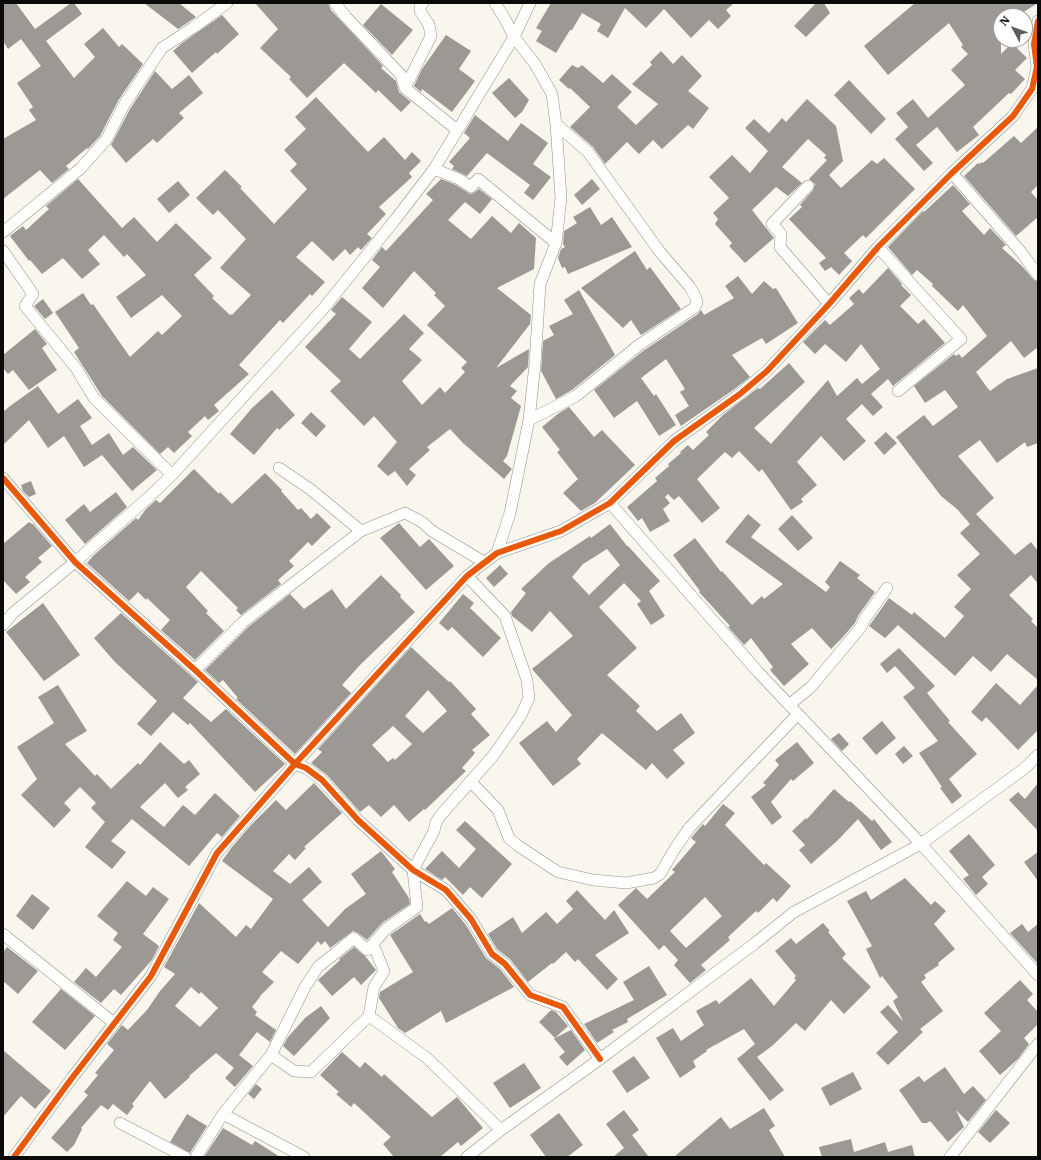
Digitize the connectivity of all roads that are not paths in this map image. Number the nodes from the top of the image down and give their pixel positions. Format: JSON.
{"nodes":[{"id":1,"x":227,"y":3,"type":"edge"},
{"id":2,"x":335,"y":3,"type":"edge"},
{"id":3,"x":423,"y":3,"type":"edge"},
{"id":4,"x":495,"y":3,"type":"edge"},
{"id":5,"x":530,"y":3,"type":"edge"},
{"id":6,"x":1038,"y":21,"type":"edge"},
{"id":7,"x":514,"y":37,"type":"junction"},
{"id":8,"x":405,"y":88,"type":"junction"},
{"id":9,"x":556,"y":124,"type":"junction"},
{"id":10,"x":458,"y":130,"type":"junction"},
{"id":11,"x":434,"y":169,"type":"junction"},
{"id":12,"x":952,"y":173,"type":"junction"},
{"id":13,"x":808,"y":186,"type":"dead end"},
{"id":14,"x":3,"y":232,"type":"edge"},
{"id":15,"x":556,"y":243,"type":"junction"},
{"id":16,"x":878,"y":247,"type":"junction"},
{"id":17,"x":3,"y":251,"type":"edge"},
{"id":18,"x":1038,"y":275,"type":"edge"},
{"id":19,"x":828,"y":304,"type":"junction"},
{"id":20,"x":898,"y":391,"type":"dead end"},
{"id":21,"x":529,"y":420,"type":"junction"},
{"id":22,"x":279,"y":468,"type":"dead end"},
{"id":23,"x":172,"y":475,"type":"junction"},
{"id":24,"x":3,"y":478,"type":"edge"},
{"id":25,"x":610,"y":503,"type":"junction"},
{"id":26,"x":361,"y":532,"type":"junction"},
{"id":27,"x":497,"y":553,"type":"junction"},
{"id":28,"x":75,"y":562,"type":"junction"},
{"id":29,"x":484,"y":562,"type":"junction"},
{"id":30,"x":467,"y":576,"type":"junction"},
{"id":31,"x":887,"y":588,"type":"dead end"},
{"id":32,"x":3,"y":625,"type":"edge"},
{"id":33,"x":195,"y":670,"type":"junction"},
{"id":34,"x":790,"y":705,"type":"junction"},
{"id":35,"x":798,"y":714,"type":"junction"},
{"id":36,"x":1038,"y":755,"type":"edge"},
{"id":37,"x":295,"y":764,"type":"junction"},
{"id":38,"x":470,"y":781,"type":"junction"},
{"id":39,"x":921,"y":844,"type":"junction"},
{"id":40,"x":413,"y":870,"type":"junction"},
{"id":41,"x":3,"y":934,"type":"edge"},
{"id":42,"x":373,"y":944,"type":"junction"},
{"id":43,"x":1038,"y":975,"type":"edge"},
{"id":44,"x":369,"y":1016,"type":"junction"},
{"id":45,"x":114,"y":1023,"type":"junction"},
{"id":46,"x":1038,"y":1044,"type":"edge"},
{"id":47,"x":271,"y":1055,"type":"junction"},
{"id":48,"x":600,"y":1059,"type":"junction"},
{"id":49,"x":223,"y":1114,"type":"junction"},
{"id":50,"x":120,"y":1123,"type":"dead end"},
{"id":51,"x":501,"y":1130,"type":"junction"},
{"id":52,"x":14,"y":1157,"type":"edge"},
{"id":53,"x":185,"y":1157,"type":"edge"},
{"id":54,"x":196,"y":1157,"type":"edge"},
{"id":55,"x":304,"y":1157,"type":"edge"},
{"id":56,"x":467,"y":1157,"type":"edge"},
{"id":57,"x":950,"y":1157,"type":"edge"}],
"edges":[{"from":1,"to":14,"type":"street"},
{"from":2,"to":8,"type":"street"},
{"from":3,"to":8,"type":"street"},
{"from":4,"to":7,"type":"street"},
{"from":5,"to":7,"type":"street"},
{"from":6,"to":12,"type":"street"},
{"from":7,"to":9,"type":"street"},
{"from":7,"to":10,"type":"street"},
{"from":8,"to":10,"type":"street"},
{"from":9,"to":15,"type":"street"},
{"from":9,"to":21,"type":"street"},
{"from":10,"to":11,"type":"street"},
{"from":11,"to":15,"type":"street"},
{"from":11,"to":23,"type":"street"},
{"from":12,"to":16,"type":"street"},
{"from":12,"to":18,"type":"street"},
{"from":13,"to":19,"type":"street"},
{"from":15,"to":21,"type":"street"},
{"from":16,"to":19,"type":"street"},
{"from":16,"to":20,"type":"street"},
{"from":17,"to":23,"type":"street"},
{"from":19,"to":25,"type":"street"},
{"from":21,"to":27,"type":"street"},
{"from":22,"to":26,"type":"street"},
{"from":23,"to":28,"type":"street"},
{"from":24,"to":28,"type":"street"},
{"from":25,"to":27,"type":"street"},
{"from":25,"to":34,"type":"street"},
{"from":26,"to":29,"type":"street"},
{"from":26,"to":33,"type":"street"},
{"from":27,"to":29,"type":"street"},
{"from":28,"to":32,"type":"street"},
{"from":28,"to":33,"type":"street"},
{"from":29,"to":30,"type":"street"},
{"from":30,"to":37,"type":"street"},
{"from":30,"to":38,"type":"street"},
{"from":31,"to":34,"type":"street"},
{"from":33,"to":37,"type":"street"},
{"from":34,"to":35,"type":"street"},
{"from":35,"to":38,"type":"street"},
{"from":35,"to":39,"type":"street"},
{"from":36,"to":39,"type":"street"},
{"from":37,"to":40,"type":"street"},
{"from":37,"to":45,"type":"street"},
{"from":38,"to":40,"type":"street"},
{"from":39,"to":43,"type":"street"},
{"from":39,"to":48,"type":"street"},
{"from":40,"to":42,"type":"street"},
{"from":40,"to":48,"type":"street"},
{"from":41,"to":45,"type":"street"},
{"from":42,"to":44,"type":"street"},
{"from":42,"to":47,"type":"street"},
{"from":44,"to":47,"type":"street"},
{"from":44,"to":51,"type":"street"},
{"from":45,"to":52,"type":"street"},
{"from":46,"to":57,"type":"street"},
{"from":47,"to":49,"type":"street"},
{"from":48,"to":51,"type":"street"},
{"from":49,"to":54,"type":"street"},
{"from":49,"to":55,"type":"street"},
{"from":50,"to":53,"type":"street"},
{"from":51,"to":56,"type":"street"}]}
